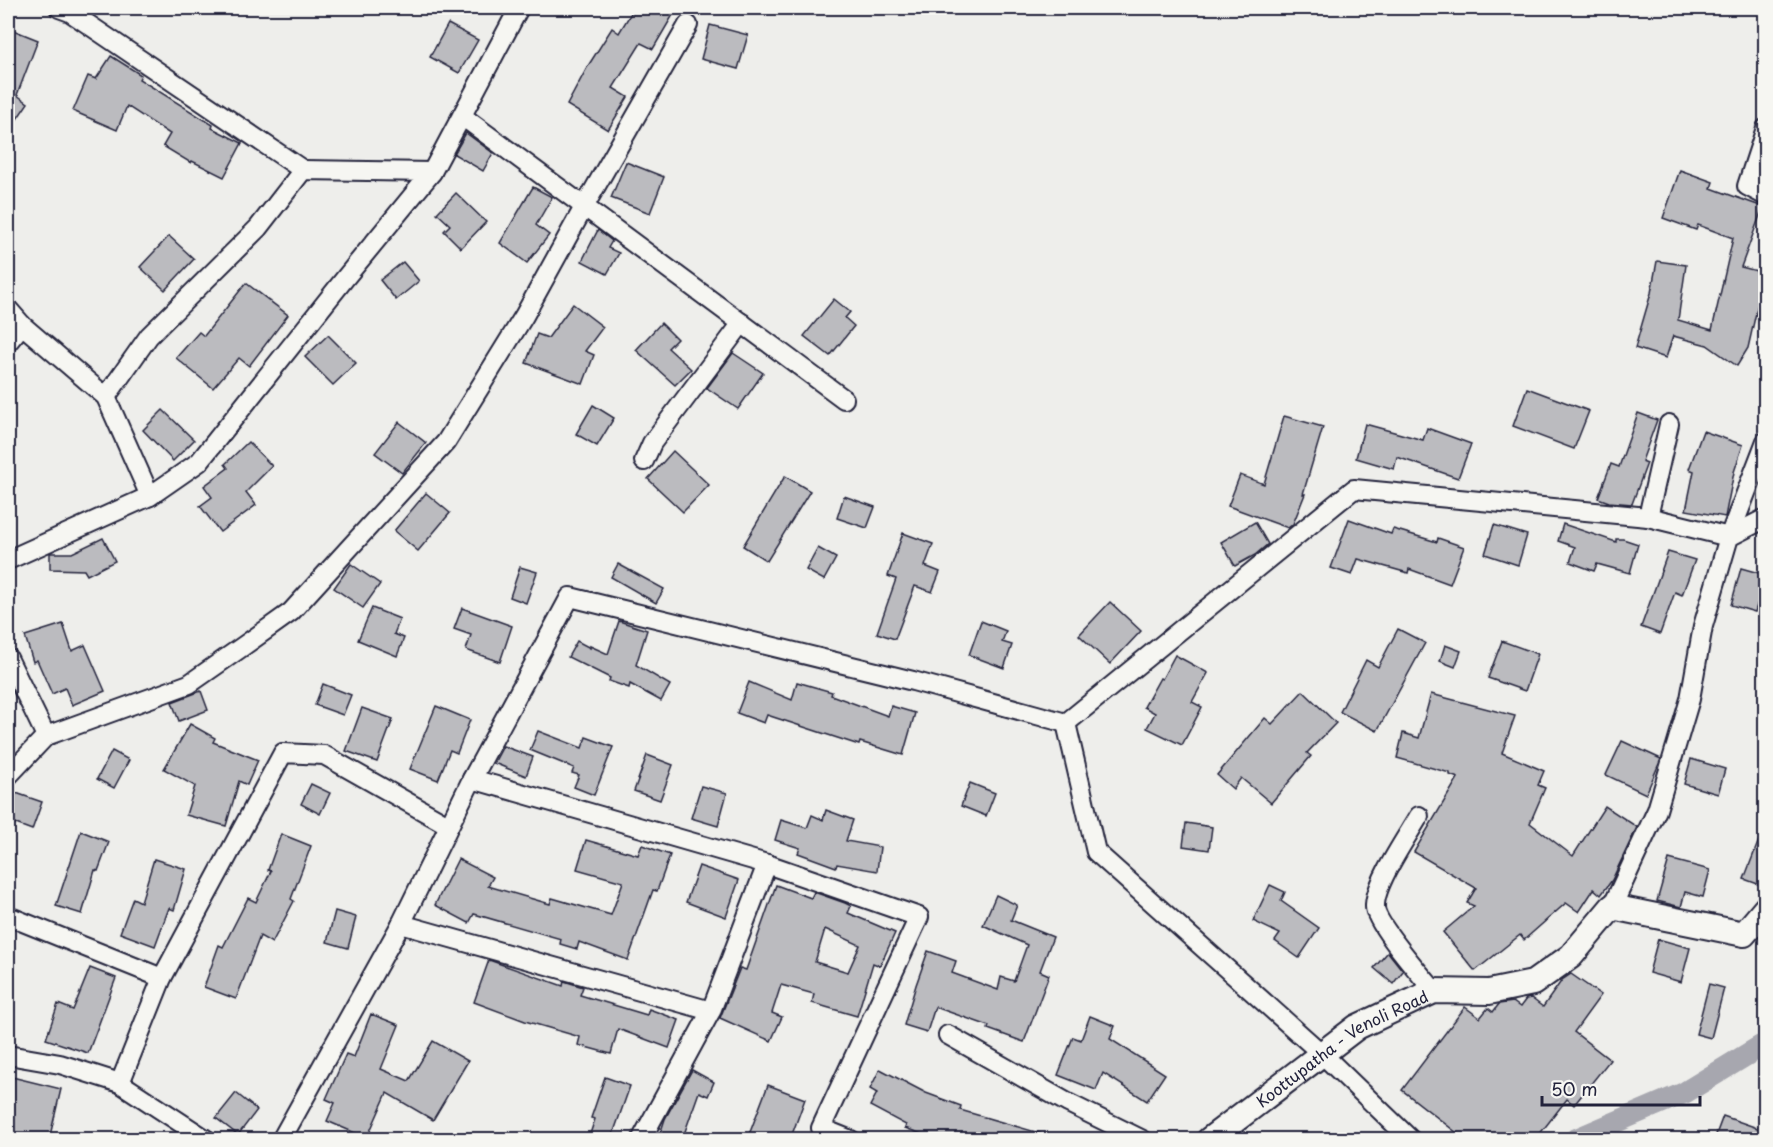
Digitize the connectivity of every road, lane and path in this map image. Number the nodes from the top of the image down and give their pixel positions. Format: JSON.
{"nodes":[{"id":1,"x":59,"y":8,"type":"edge"},
{"id":2,"x":519,"y":8,"type":"edge"},
{"id":3,"x":688,"y":25,"type":"dead end"},
{"id":4,"x":462,"y":116,"type":"junction"},
{"id":5,"x":1766,"y":128,"type":"edge"},
{"id":6,"x":303,"y":170,"type":"junction"},
{"id":7,"x":432,"y":172,"type":"junction"},
{"id":8,"x":1766,"y":196,"type":"edge"},
{"id":9,"x":584,"y":207,"type":"junction"},
{"id":10,"x":8,"y":309,"type":"edge"},
{"id":11,"x":742,"y":324,"type":"junction"},
{"id":12,"x":22,"y":326,"type":"junction"},
{"id":13,"x":8,"y":342,"type":"edge"},
{"id":14,"x":106,"y":397,"type":"junction"},
{"id":15,"x":844,"y":399,"type":"dead end"},
{"id":16,"x":1669,"y":424,"type":"dead end"},
{"id":17,"x":1766,"y":441,"type":"edge"},
{"id":18,"x":644,"y":461,"type":"dead end"},
{"id":19,"x":150,"y":496,"type":"junction"},
{"id":20,"x":1648,"y":518,"type":"junction"},
{"id":21,"x":1766,"y":518,"type":"edge"},
{"id":22,"x":1729,"y":537,"type":"junction"},
{"id":23,"x":8,"y":560,"type":"edge"},
{"id":24,"x":8,"y":658,"type":"edge"},
{"id":25,"x":1066,"y":723,"type":"junction"},
{"id":26,"x":46,"y":736,"type":"junction"},
{"id":27,"x":8,"y":776,"type":"edge"},
{"id":28,"x":472,"y":779,"type":"junction"},
{"id":29,"x":1419,"y":816,"type":"dead end"},
{"id":30,"x":448,"y":825,"type":"junction"},
{"id":31,"x":767,"y":864,"type":"junction"},
{"id":32,"x":1612,"y":907,"type":"junction"},
{"id":33,"x":1766,"y":908,"type":"edge"},
{"id":34,"x":8,"y":916,"type":"edge"},
{"id":35,"x":401,"y":924,"type":"junction"},
{"id":36,"x":162,"y":978,"type":"junction"},
{"id":37,"x":1434,"y":991,"type":"junction"},
{"id":38,"x":711,"y":1011,"type":"junction"},
{"id":39,"x":948,"y":1035,"type":"dead end"},
{"id":40,"x":1321,"y":1053,"type":"junction"},
{"id":41,"x":8,"y":1055,"type":"edge"},
{"id":42,"x":120,"y":1083,"type":"junction"},
{"id":43,"x":818,"y":1134,"type":"edge"},
{"id":44,"x":207,"y":1140,"type":"edge"},
{"id":45,"x":281,"y":1140,"type":"edge"},
{"id":46,"x":641,"y":1140,"type":"edge"},
{"id":47,"x":851,"y":1140,"type":"edge"},
{"id":48,"x":1143,"y":1140,"type":"edge"},
{"id":49,"x":1209,"y":1140,"type":"edge"},
{"id":50,"x":1412,"y":1140,"type":"edge"}],
"edges":[{"from":1,"to":6,"type":"street"},
{"from":2,"to":4,"type":"street"},
{"from":3,"to":9,"type":"street"},
{"from":4,"to":7,"type":"street"},
{"from":4,"to":9,"type":"street"},
{"from":5,"to":8,"type":"street"},
{"from":6,"to":7,"type":"street"},
{"from":6,"to":14,"type":"street"},
{"from":7,"to":19,"type":"street"},
{"from":9,"to":11,"type":"street"},
{"from":9,"to":26,"type":"street"},
{"from":10,"to":12,"type":"street"},
{"from":11,"to":15,"type":"street"},
{"from":11,"to":18,"type":"street"},
{"from":12,"to":13,"type":"street"},
{"from":12,"to":14,"type":"street"},
{"from":14,"to":19,"type":"street"},
{"from":16,"to":20,"type":"street"},
{"from":17,"to":22,"type":"street"},
{"from":19,"to":23,"type":"street"},
{"from":20,"to":22,"type":"street"},
{"from":20,"to":25,"type":"street"},
{"from":21,"to":22,"type":"street"},
{"from":22,"to":32,"type":"street"},
{"from":24,"to":26,"type":"street"},
{"from":25,"to":28,"type":"street"},
{"from":25,"to":40,"type":"street"},
{"from":26,"to":27,"type":"street"},
{"from":28,"to":30,"type":"street"},
{"from":28,"to":31,"type":"street"},
{"from":29,"to":37,"type":"street"},
{"from":30,"to":35,"type":"street"},
{"from":30,"to":36,"type":"street"},
{"from":31,"to":38,"type":"street"},
{"from":31,"to":43,"type":"street"},
{"from":32,"to":33,"type":"street"},
{"from":32,"to":37,"type":"street","name":"Koottupatha - Venoli Road"},
{"from":34,"to":36,"type":"street"},
{"from":35,"to":38,"type":"street"},
{"from":35,"to":45,"type":"street"},
{"from":36,"to":42,"type":"street"},
{"from":37,"to":40,"type":"street","name":"Koottupatha - Venoli Road"},
{"from":38,"to":46,"type":"street"},
{"from":39,"to":48,"type":"street"},
{"from":40,"to":49,"type":"street","name":"Koottupatha - Venoli Road"},
{"from":40,"to":50,"type":"street"},
{"from":41,"to":42,"type":"street"},
{"from":42,"to":44,"type":"street"},
{"from":43,"to":47,"type":"street"}]}
